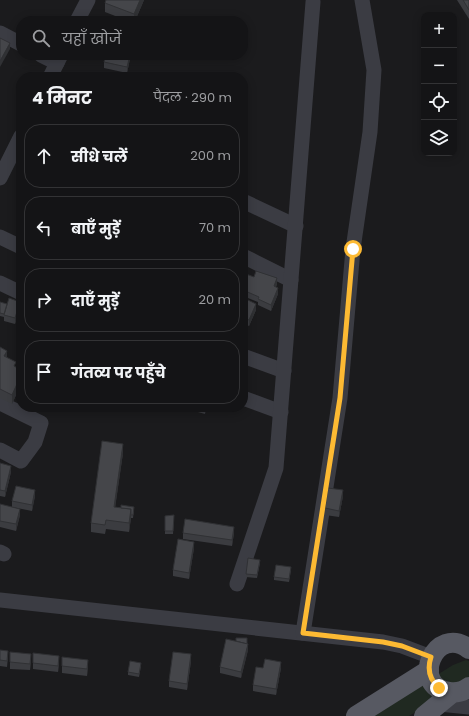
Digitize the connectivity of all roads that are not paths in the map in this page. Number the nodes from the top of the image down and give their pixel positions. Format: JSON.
{"nodes":[{"id":1,"x":88,"y":0,"type":"edge"},
{"id":2,"x":362,"y":0,"type":"edge"},
{"id":3,"x":314,"y":2,"type":"dead end"},
{"id":4,"x":80,"y":16,"type":"edge"},
{"id":5,"x":0,"y":33,"type":"edge"},
{"id":6,"x":16,"y":41,"type":"edge"},
{"id":7,"x":58,"y":60,"type":"edge"},
{"id":8,"x":52,"y":72,"type":"edge"},
{"id":9,"x":16,"y":149,"type":"edge"},
{"id":10,"x":1,"y":173,"type":"edge"},
{"id":11,"x":248,"y":203,"type":"edge"},
{"id":12,"x":296,"y":226,"type":"junction"},
{"id":13,"x":0,"y":237,"type":"edge"},
{"id":14,"x":16,"y":245,"type":"edge"},
{"id":15,"x":248,"y":258,"type":"edge"},
{"id":16,"x":291,"y":280,"type":"junction"},
{"id":17,"x":0,"y":283,"type":"edge"},
{"id":18,"x":16,"y":291,"type":"edge"},
{"id":19,"x":248,"y":358,"type":"edge"},
{"id":20,"x":284,"y":371,"type":"junction"},
{"id":21,"x":248,"y":400,"type":"edge"},
{"id":22,"x":0,"y":403,"type":"edge"},
{"id":23,"x":16,"y":411,"type":"edge"},
{"id":24,"x":18,"y":412,"type":"edge"},
{"id":25,"x":281,"y":412,"type":"junction"},
{"id":26,"x":0,"y":450,"type":"edge"},
{"id":27,"x":237,"y":584,"type":"dead end"},
{"id":28,"x":0,"y":600,"type":"edge"},
{"id":29,"x":303,"y":633,"type":"junction"},
{"id":30,"x":468,"y":648,"type":"edge"},
{"id":31,"x":430,"y":663,"type":"junction"},
{"id":32,"x":446,"y":700,"type":"edge"},
{"id":33,"x":469,"y":707,"type":"edge"},
{"id":34,"x":356,"y":716,"type":"edge"}],
"edges":[{"from":1,"to":4,"type":"street"},
{"from":2,"to":29,"type":"street"},
{"from":3,"to":12,"type":"street"},
{"from":5,"to":6,"type":"street"},
{"from":7,"to":8,"type":"street"},
{"from":9,"to":10,"type":"street"},
{"from":11,"to":12,"type":"street"},
{"from":12,"to":16,"type":"street"},
{"from":13,"to":14,"type":"street"},
{"from":15,"to":16,"type":"street"},
{"from":16,"to":20,"type":"street"},
{"from":17,"to":18,"type":"street"},
{"from":19,"to":20,"type":"street"},
{"from":20,"to":25,"type":"street"},
{"from":21,"to":25,"type":"street"},
{"from":22,"to":23,"type":"street"},
{"from":24,"to":26,"type":"street"},
{"from":25,"to":27,"type":"street"},
{"from":28,"to":29,"type":"street"},
{"from":29,"to":31,"type":"street"},
{"from":30,"to":31,"type":"main road"},
{"from":31,"to":32,"type":"main road"},
{"from":31,"to":34,"type":"main road"},
{"from":32,"to":33,"type":"street"}]}
